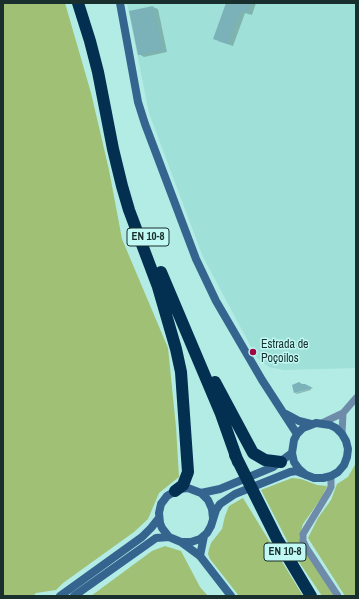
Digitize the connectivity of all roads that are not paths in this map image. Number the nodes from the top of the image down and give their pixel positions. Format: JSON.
{"nodes":[{"id":1,"x":78,"y":3,"type":"edge"},
{"id":2,"x":85,"y":3,"type":"edge"},
{"id":3,"x":120,"y":3,"type":"edge"},
{"id":4,"x":162,"y":285,"type":"junction"},
{"id":5,"x":356,"y":398,"type":"edge"},
{"id":6,"x":281,"y":411,"type":"junction"},
{"id":7,"x":343,"y":413,"type":"junction"},
{"id":8,"x":322,"y":423,"type":"junction"},
{"id":9,"x":311,"y":424,"type":"junction"},
{"id":10,"x":297,"y":434,"type":"junction"},
{"id":11,"x":342,"y":434,"type":"junction"},
{"id":12,"x":292,"y":453,"type":"junction"},
{"id":13,"x":281,"y":462,"type":"junction"},
{"id":14,"x":306,"y":475,"type":"junction"},
{"id":15,"x":331,"y":476,"type":"junction"},
{"id":16,"x":175,"y":491,"type":"junction"},
{"id":17,"x":201,"y":493,"type":"junction"},
{"id":18,"x":159,"y":518,"type":"junction"},
{"id":19,"x":213,"y":518,"type":"junction"},
{"id":20,"x":204,"y":536,"type":"junction"},
{"id":21,"x":169,"y":537,"type":"junction"},
{"id":22,"x":181,"y":542,"type":"junction"},
{"id":23,"x":200,"y":556,"type":"junction"},
{"id":24,"x":60,"y":596,"type":"edge"},
{"id":25,"x":74,"y":596,"type":"edge"},
{"id":26,"x":231,"y":596,"type":"edge"},
{"id":27,"x":311,"y":596,"type":"edge"},
{"id":28,"x":338,"y":596,"type":"edge"}],
"edges":[{"from":1,"to":4,"type":"highway","number":"EN 10-8"},
{"from":2,"to":4,"type":"highway","number":"EN 10-8"},
{"from":3,"to":6,"type":"main road"},
{"from":4,"to":13,"type":"highway"},
{"from":4,"to":16,"type":"highway"},
{"from":4,"to":27,"type":"highway","number":"EN 10-8"},
{"from":5,"to":7,"type":"street"},
{"from":6,"to":9,"type":"main road"},
{"from":6,"to":10,"type":"main road"},
{"from":7,"to":8,"type":"street"},
{"from":7,"to":11,"type":"street"},
{"from":8,"to":9,"type":"main road"},
{"from":8,"to":11,"type":"main road"},
{"from":9,"to":10,"type":"main road"},
{"from":10,"to":12,"type":"main road"},
{"from":11,"to":15,"type":"main road"},
{"from":12,"to":13,"type":"main road"},
{"from":12,"to":14,"type":"main road"},
{"from":13,"to":17,"type":"main road"},
{"from":14,"to":15,"type":"main road"},
{"from":14,"to":19,"type":"main road"},
{"from":15,"to":28,"type":"street"},
{"from":16,"to":17,"type":"main road"},
{"from":16,"to":18,"type":"main road"},
{"from":17,"to":19,"type":"main road"},
{"from":18,"to":21,"type":"main road"},
{"from":18,"to":24,"type":"main road"},
{"from":19,"to":20,"type":"main road"},
{"from":20,"to":22,"type":"main road"},
{"from":20,"to":23,"type":"main road"},
{"from":21,"to":22,"type":"main road"},
{"from":21,"to":25,"type":"main road"},
{"from":22,"to":23,"type":"main road"},
{"from":23,"to":26,"type":"main road"}]}
